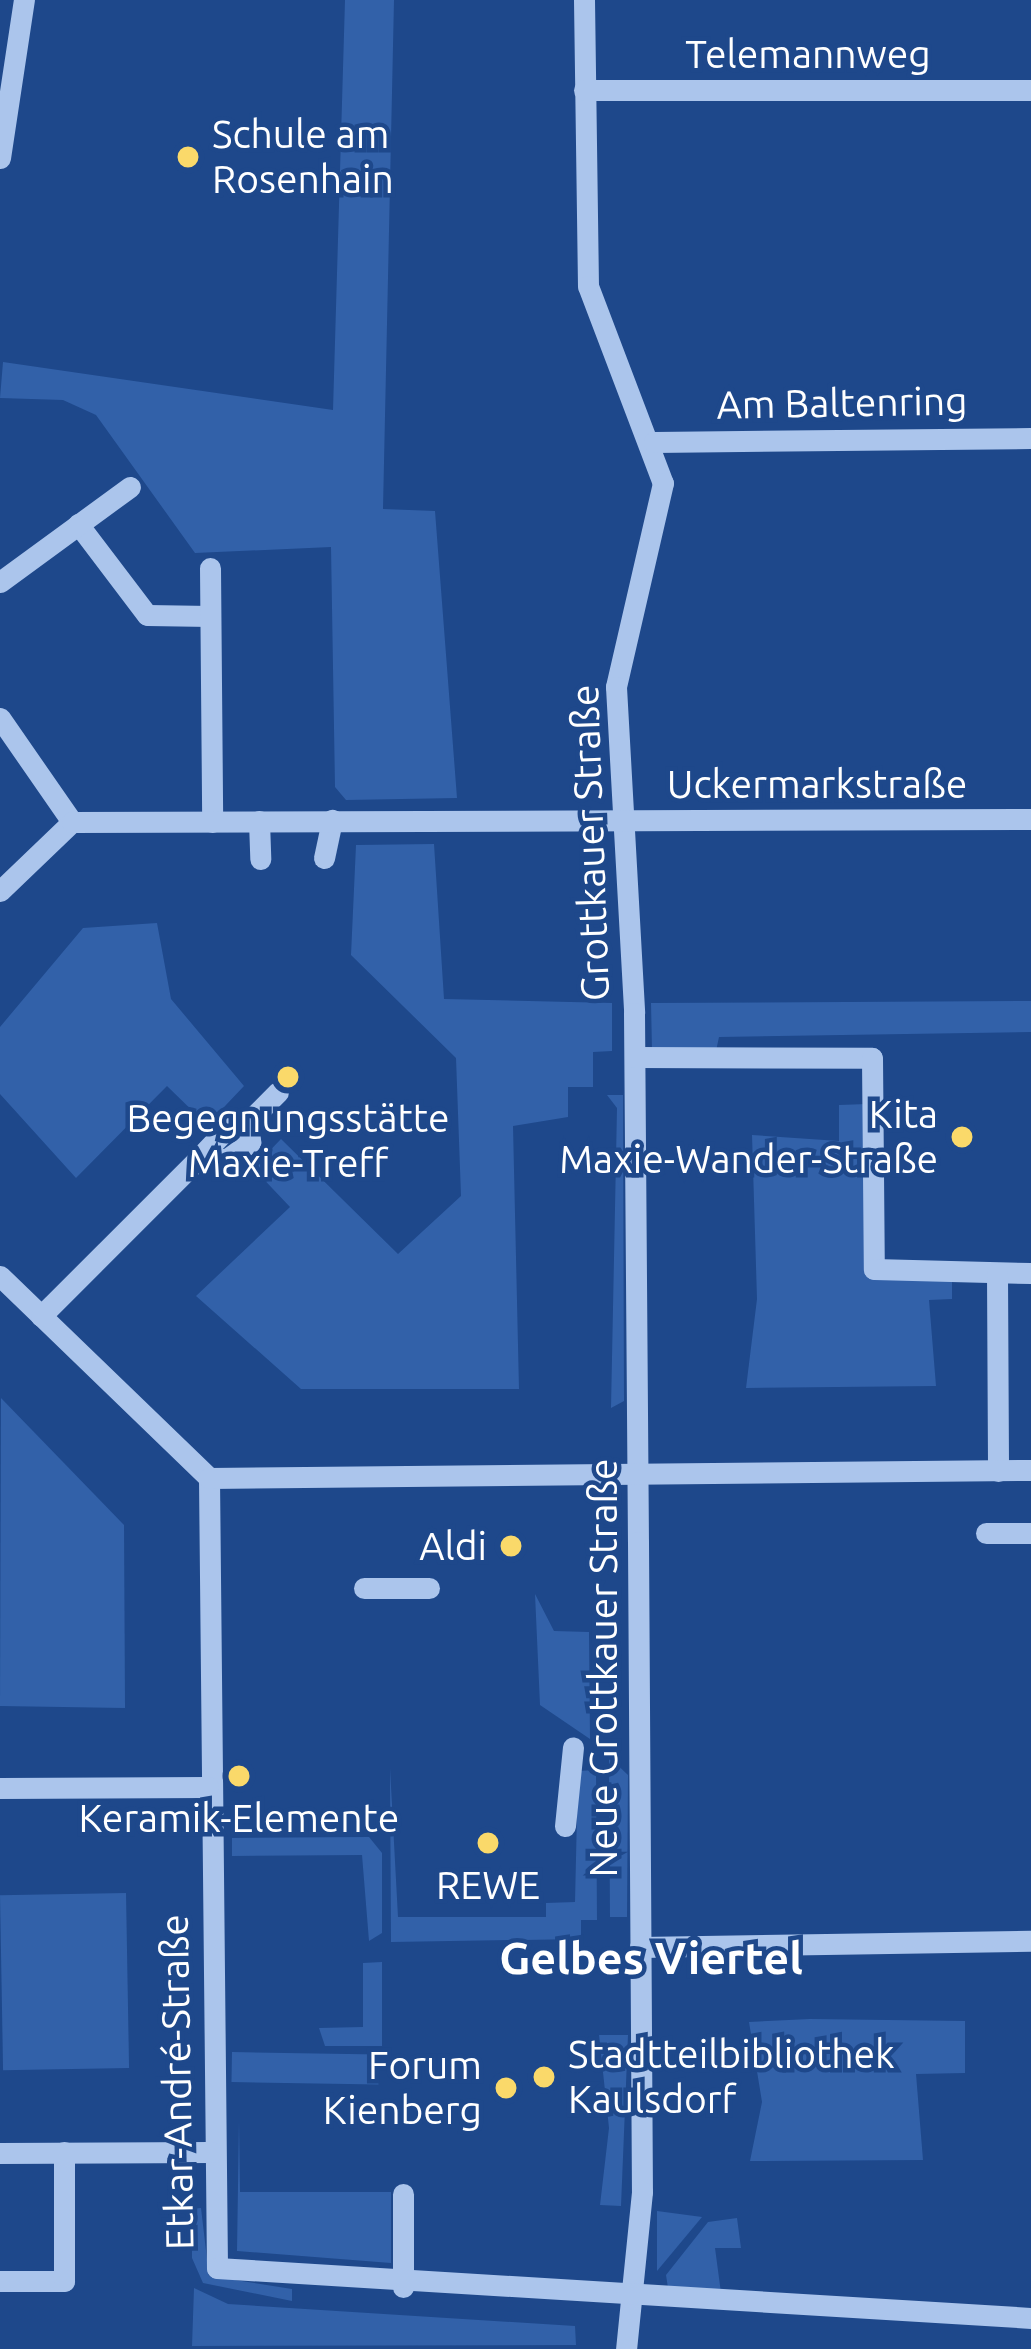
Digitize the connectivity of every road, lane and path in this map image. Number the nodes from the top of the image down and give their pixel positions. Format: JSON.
{"nodes":[{"id":1,"x":24,"y":0,"type":"edge"},
{"id":2,"x":584,"y":0,"type":"edge"},
{"id":3,"x":584,"y":90,"type":"junction"},
{"id":4,"x":1031,"y":90,"type":"edge"},
{"id":5,"x":1,"y":149,"type":"edge"},
{"id":6,"x":0,"y":158,"type":"edge"},
{"id":7,"x":1031,"y":438,"type":"edge"},
{"id":8,"x":654,"y":442,"type":"junction"},
{"id":9,"x":130,"y":487,"type":"dead end"},
{"id":10,"x":78,"y":524,"type":"junction"},
{"id":11,"x":210,"y":568,"type":"dead end"},
{"id":12,"x":0,"y":581,"type":"edge"},
{"id":13,"x":210,"y":616,"type":"junction"},
{"id":14,"x":0,"y":718,"type":"edge"},
{"id":15,"x":1031,"y":819,"type":"edge"},
{"id":16,"x":332,"y":820,"type":"junction"},
{"id":17,"x":619,"y":820,"type":"junction"},
{"id":18,"x":212,"y":821,"type":"junction"},
{"id":19,"x":259,"y":821,"type":"junction"},
{"id":20,"x":72,"y":823,"type":"junction"},
{"id":21,"x":324,"y":858,"type":"dead end"},
{"id":22,"x":260,"y":859,"type":"dead end"},
{"id":23,"x":0,"y":891,"type":"edge"},
{"id":24,"x":635,"y":1057,"type":"junction"},
{"id":25,"x":278,"y":1092,"type":"dead end"},
{"id":26,"x":998,"y":1274,"type":"junction"},
{"id":27,"x":1031,"y":1274,"type":"edge"},
{"id":28,"x":0,"y":1276,"type":"edge"},
{"id":29,"x":40,"y":1316,"type":"junction"},
{"id":30,"x":1031,"y":1470,"type":"edge"},
{"id":31,"x":998,"y":1471,"type":"junction"},
{"id":32,"x":638,"y":1472,"type":"junction"},
{"id":33,"x":208,"y":1478,"type":"junction"},
{"id":34,"x":986,"y":1533,"type":"dead end"},
{"id":35,"x":1031,"y":1533,"type":"edge"},
{"id":36,"x":364,"y":1588,"type":"dead end"},
{"id":37,"x":429,"y":1588,"type":"dead end"},
{"id":38,"x":573,"y":1747,"type":"dead end"},
{"id":39,"x":208,"y":1787,"type":"junction"},
{"id":40,"x":0,"y":1788,"type":"edge"},
{"id":41,"x":565,"y":1826,"type":"dead end"},
{"id":42,"x":1031,"y":1942,"type":"edge"},
{"id":43,"x":640,"y":1947,"type":"junction"},
{"id":44,"x":64,"y":2152,"type":"junction"},
{"id":45,"x":211,"y":2152,"type":"junction"},
{"id":46,"x":0,"y":2153,"type":"edge"},
{"id":47,"x":403,"y":2194,"type":"dead end"},
{"id":48,"x":0,"y":2281,"type":"edge"},
{"id":49,"x":403,"y":2287,"type":"junction"},
{"id":50,"x":631,"y":2300,"type":"junction"},
{"id":51,"x":1031,"y":2318,"type":"edge"},
{"id":52,"x":626,"y":2349,"type":"edge"}],
"edges":[{"from":1,"to":5,"type":"street"},
{"from":2,"to":3,"type":"street","name":"Grottkauer Straße"},
{"from":3,"to":4,"type":"street","name":"Telemannweg"},
{"from":3,"to":8,"type":"street","name":"Grottkauer Straße"},
{"from":5,"to":6,"type":"street"},
{"from":7,"to":8,"type":"street","name":"Am Baltenring"},
{"from":8,"to":17,"type":"street","name":"Grottkauer Straße"},
{"from":9,"to":10,"type":"street"},
{"from":10,"to":12,"type":"street"},
{"from":10,"to":13,"type":"street"},
{"from":11,"to":13,"type":"street"},
{"from":13,"to":18,"type":"street"},
{"from":14,"to":20,"type":"street"},
{"from":15,"to":17,"type":"street","name":"Uckermarkstraße"},
{"from":16,"to":17,"type":"street","name":"Uckermarkstraße"},
{"from":16,"to":19,"type":"street","name":"Uckermarkstraße"},
{"from":16,"to":21,"type":"street"},
{"from":17,"to":24,"type":"street","name":"Grottkauer Straße"},
{"from":18,"to":19,"type":"street","name":"Uckermarkstraße"},
{"from":18,"to":20,"type":"street","name":"Uckermarkstraße"},
{"from":19,"to":22,"type":"street"},
{"from":20,"to":23,"type":"street"},
{"from":24,"to":26,"type":"street"},
{"from":24,"to":32,"type":"street","name":"Neue Grottkauer Straße"},
{"from":25,"to":29,"type":"street"},
{"from":26,"to":27,"type":"street"},
{"from":26,"to":31,"type":"street"},
{"from":28,"to":29,"type":"street"},
{"from":29,"to":33,"type":"street"},
{"from":30,"to":31,"type":"street"},
{"from":31,"to":32,"type":"street"},
{"from":32,"to":33,"type":"street"},
{"from":32,"to":43,"type":"street","name":"Neue Grottkauer Straße"},
{"from":33,"to":39,"type":"street","name":"Etkar-André-Straße"},
{"from":34,"to":35,"type":"street"},
{"from":36,"to":37,"type":"street"},
{"from":38,"to":41,"type":"street"},
{"from":39,"to":40,"type":"street"},
{"from":39,"to":45,"type":"street","name":"Etkar-André-Straße"},
{"from":42,"to":43,"type":"street"},
{"from":43,"to":50,"type":"street","name":"Neue Grottkauer Straße"},
{"from":44,"to":45,"type":"street"},
{"from":44,"to":46,"type":"street"},
{"from":44,"to":48,"type":"street"},
{"from":45,"to":49,"type":"street","name":"Etkar-André-Straße"},
{"from":47,"to":49,"type":"street"},
{"from":49,"to":50,"type":"street","name":"Etkar-André-Straße"},
{"from":50,"to":51,"type":"street","name":"Etkar-André-Straße"},
{"from":50,"to":52,"type":"street","name":"Neue Grottkauer Straße"}]}
